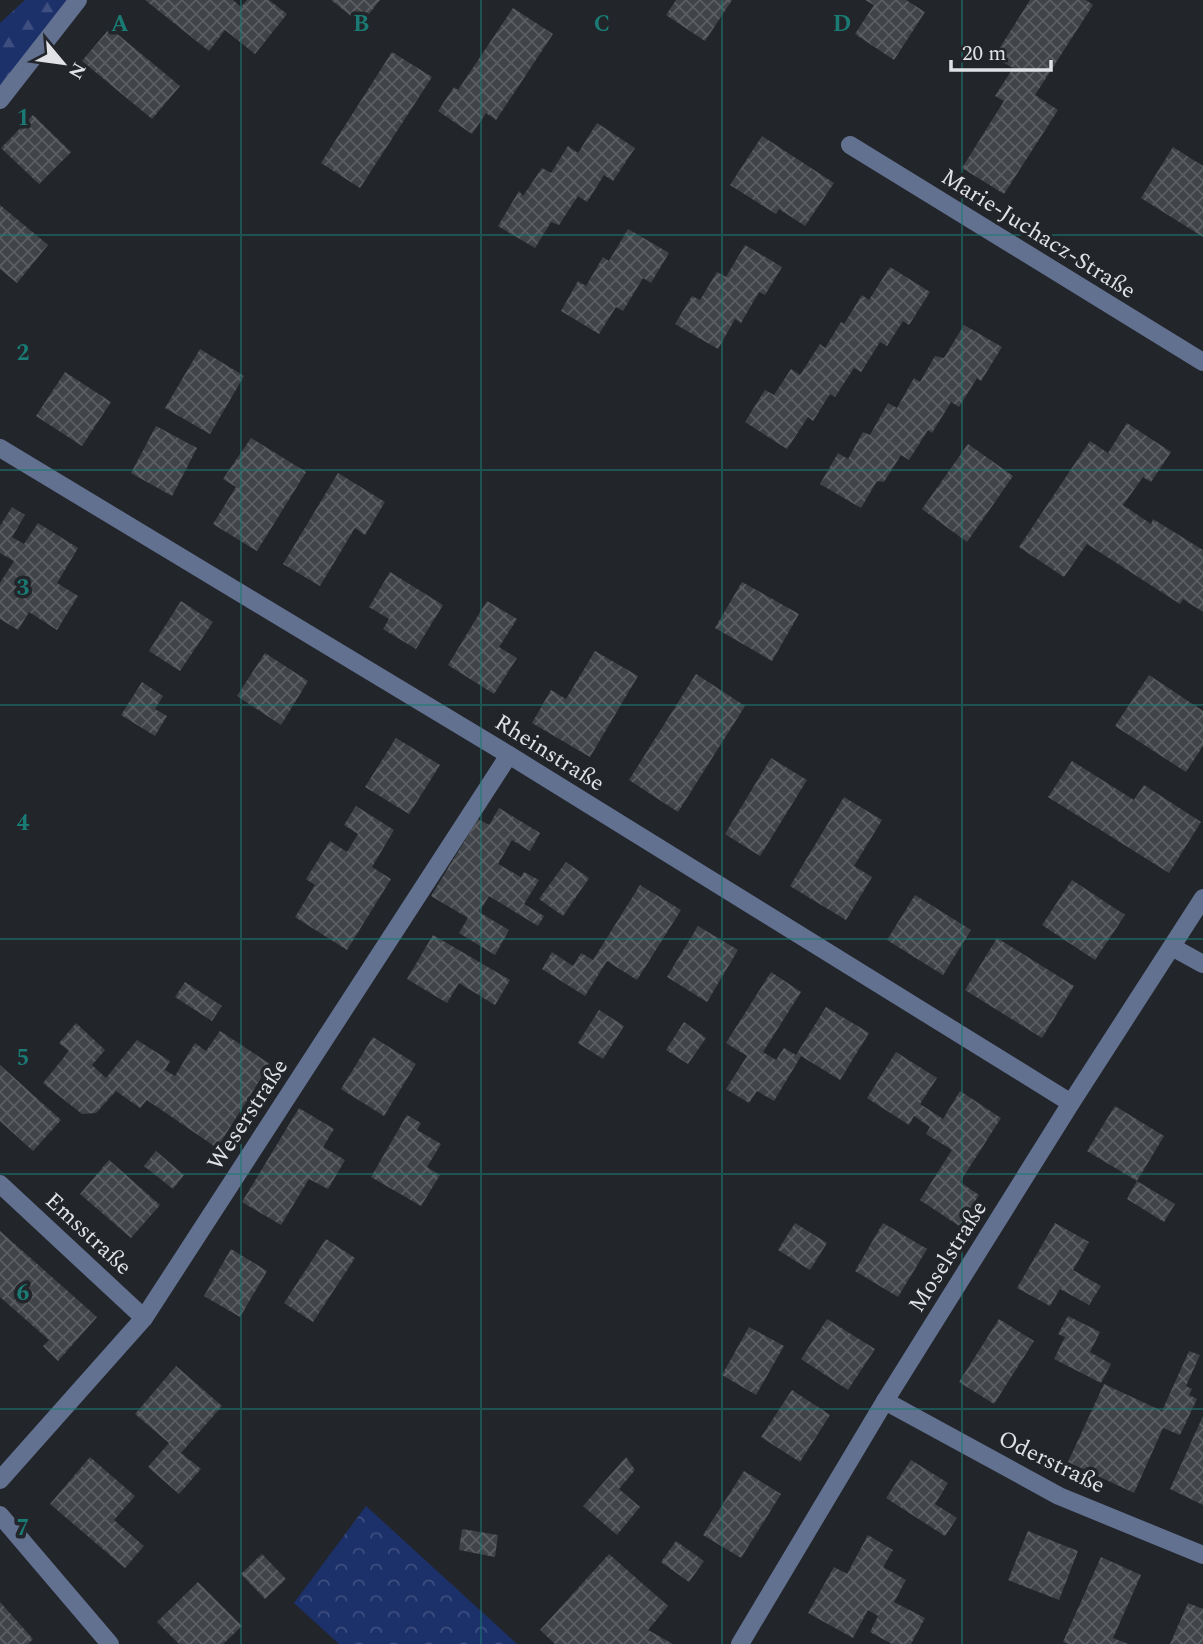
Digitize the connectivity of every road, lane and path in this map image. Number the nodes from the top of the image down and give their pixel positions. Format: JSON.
{"nodes":[{"id":1,"x":78,"y":0,"type":"edge"},
{"id":2,"x":0,"y":100,"type":"edge"},
{"id":3,"x":850,"y":145,"type":"dead end"},
{"id":4,"x":1203,"y":362,"type":"edge"},
{"id":5,"x":0,"y":448,"type":"edge"},
{"id":6,"x":509,"y":755,"type":"junction"},
{"id":7,"x":1203,"y":898,"type":"edge"},
{"id":8,"x":1172,"y":947,"type":"junction"},
{"id":9,"x":1203,"y":964,"type":"edge"},
{"id":10,"x":1071,"y":1103,"type":"junction"},
{"id":11,"x":0,"y":1184,"type":"edge"},
{"id":12,"x":145,"y":1318,"type":"junction"},
{"id":13,"x":885,"y":1401,"type":"junction"},
{"id":14,"x":0,"y":1480,"type":"edge"},
{"id":15,"x":0,"y":1516,"type":"edge"},
{"id":16,"x":1203,"y":1555,"type":"edge"},
{"id":17,"x":110,"y":1644,"type":"edge"},
{"id":18,"x":740,"y":1644,"type":"edge"}],
"edges":[{"from":1,"to":2,"type":"street"},
{"from":3,"to":4,"type":"street","name":"Marie-Juchacz-Straße"},
{"from":5,"to":6,"type":"street","name":"Rheinstraße"},
{"from":6,"to":10,"type":"street","name":"Rheinstraße"},
{"from":6,"to":12,"type":"street","name":"Weserstraße"},
{"from":7,"to":8,"type":"street","name":"Moselstraße"},
{"from":8,"to":9,"type":"street"},
{"from":8,"to":10,"type":"street","name":"Moselstraße"},
{"from":10,"to":13,"type":"street","name":"Moselstraße"},
{"from":11,"to":12,"type":"street","name":"Emsstraße"},
{"from":12,"to":14,"type":"street","name":"Weserstraße"},
{"from":13,"to":16,"type":"street","name":"Oderstraße"},
{"from":13,"to":18,"type":"street","name":"Moselstraße"},
{"from":15,"to":17,"type":"street"}]}
